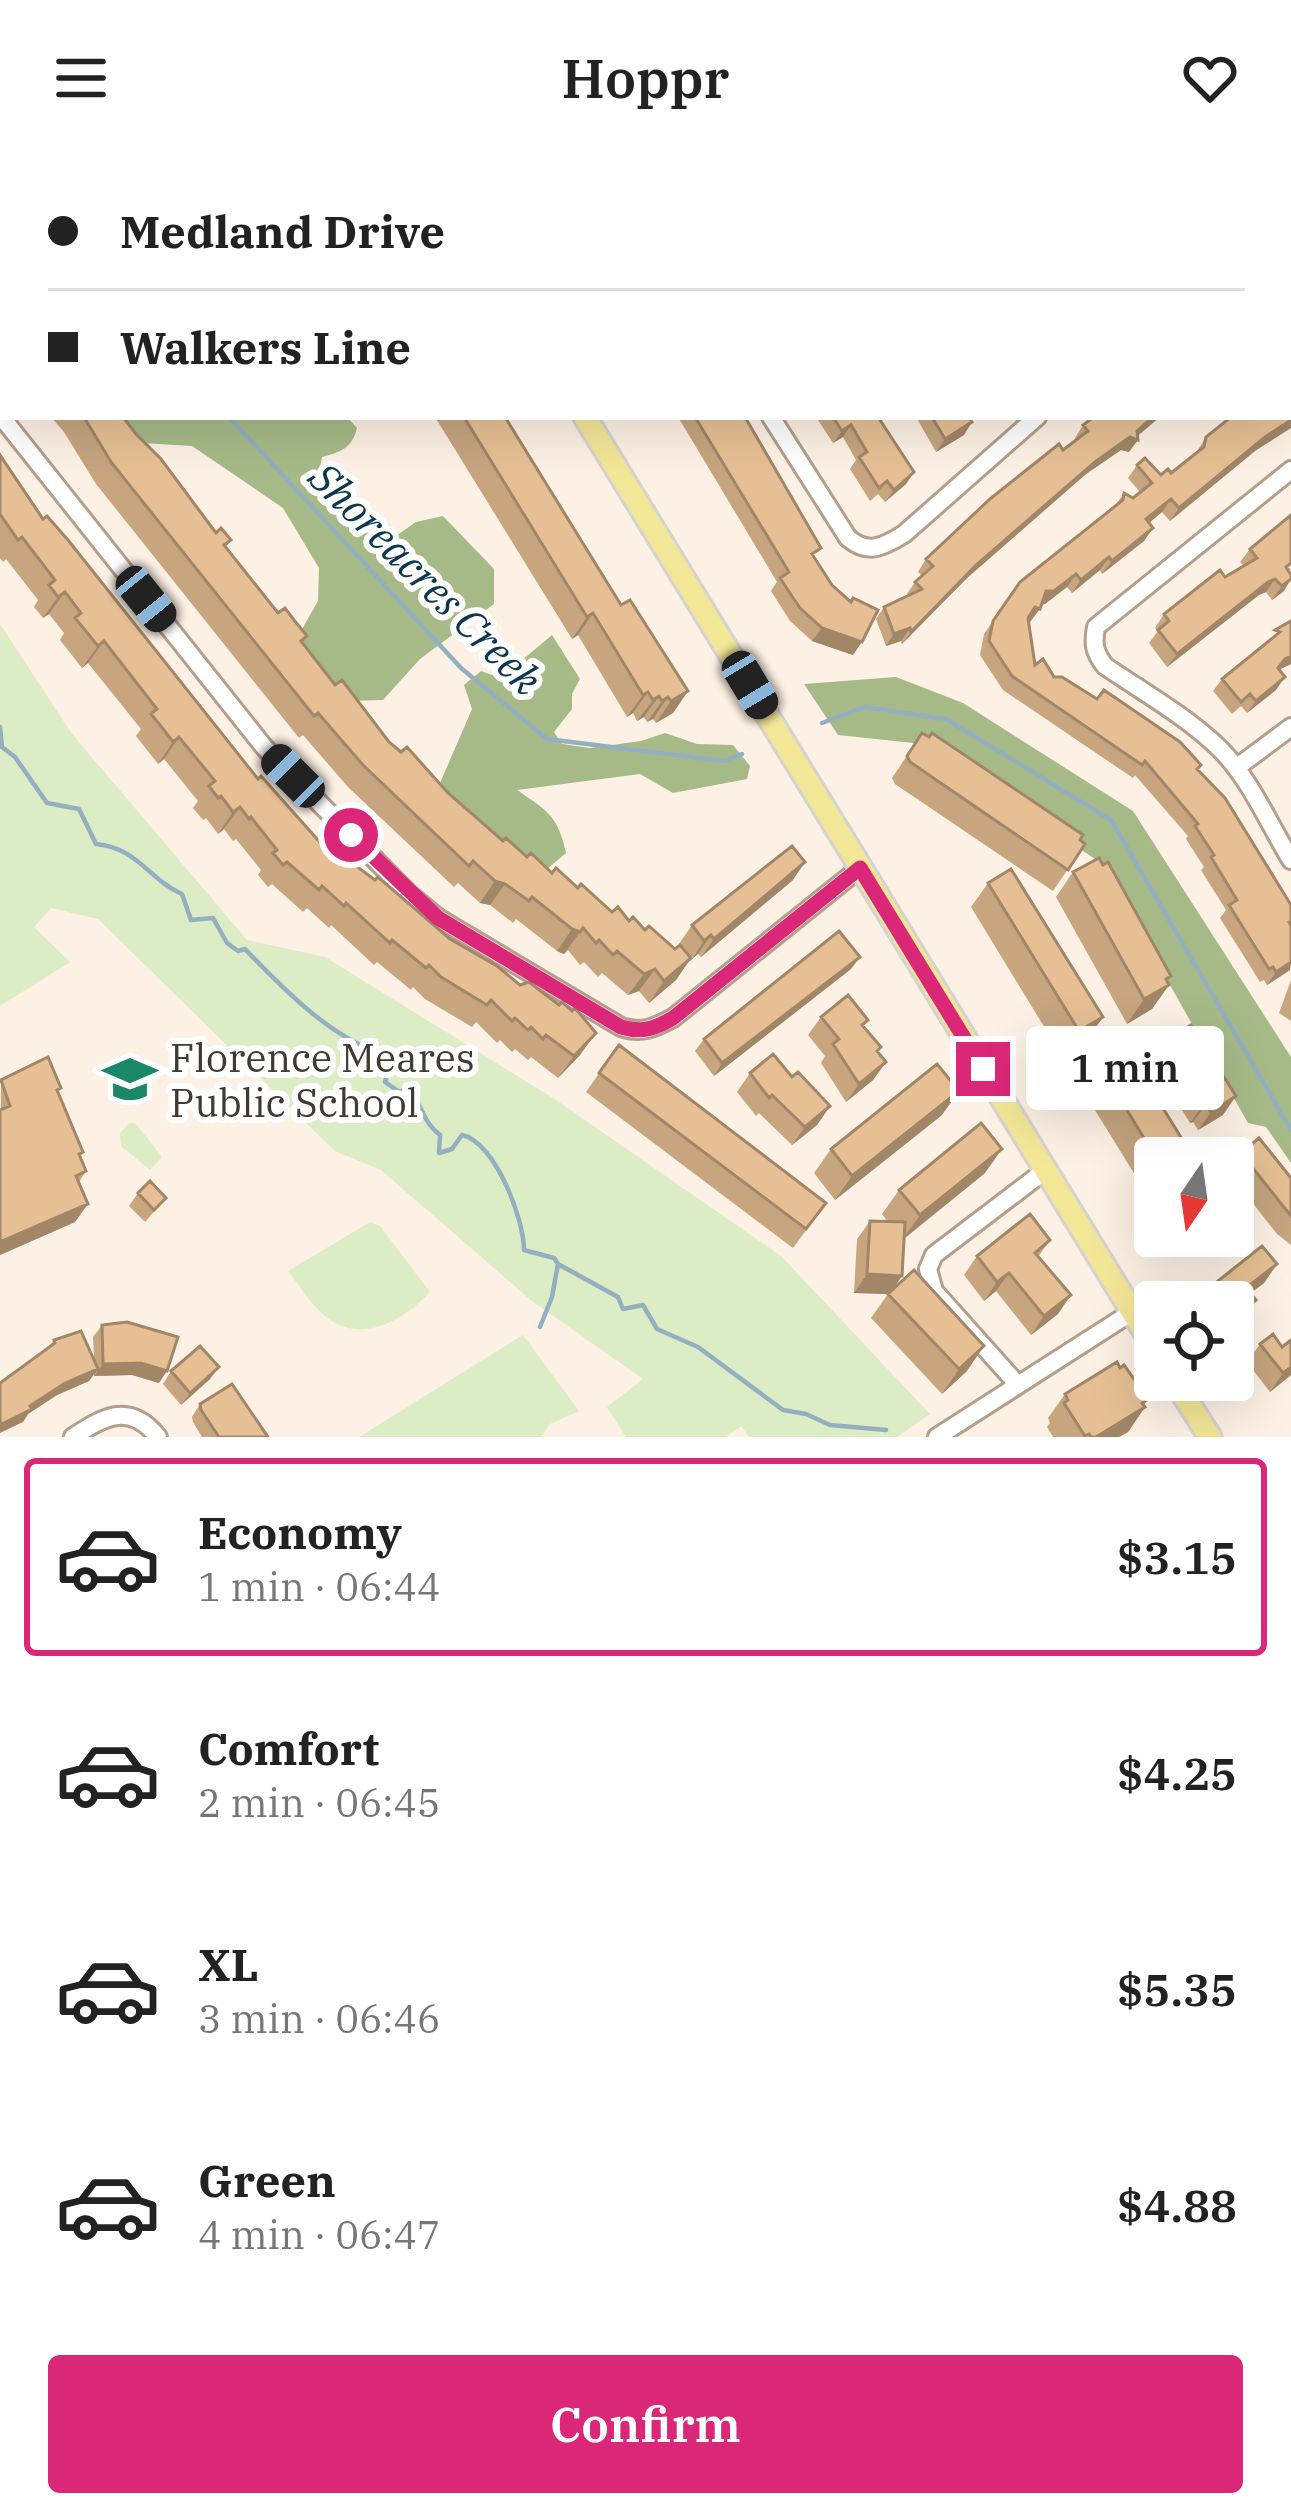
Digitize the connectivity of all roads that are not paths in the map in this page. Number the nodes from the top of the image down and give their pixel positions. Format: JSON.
{"nodes":[{"id":1,"x":4,"y":420,"type":"edge"},
{"id":2,"x":587,"y":420,"type":"edge"},
{"id":3,"x":773,"y":420,"type":"edge"},
{"id":4,"x":1011,"y":425,"type":"edge"},
{"id":5,"x":1291,"y":470,"type":"edge"},
{"id":6,"x":1291,"y":727,"type":"edge"},
{"id":7,"x":1236,"y":768,"type":"junction"},
{"id":8,"x":1291,"y":860,"type":"edge"},
{"id":9,"x":860,"y":868,"type":"junction"},
{"id":10,"x":1047,"y":1169,"type":"junction"},
{"id":11,"x":1132,"y":1312,"type":"junction"},
{"id":12,"x":1134,"y":1315,"type":"edge"},
{"id":13,"x":1018,"y":1385,"type":"junction"},
{"id":14,"x":1187,"y":1401,"type":"edge"},
{"id":15,"x":74,"y":1437,"type":"edge"},
{"id":16,"x":158,"y":1437,"type":"edge"},
{"id":17,"x":937,"y":1437,"type":"edge"},
{"id":18,"x":1210,"y":1437,"type":"edge"}],
"edges":[{"from":1,"to":9,"type":"street"},
{"from":2,"to":9,"type":"main road"},
{"from":3,"to":4,"type":"street"},
{"from":5,"to":7,"type":"street"},
{"from":6,"to":7,"type":"street"},
{"from":7,"to":8,"type":"street"},
{"from":9,"to":10,"type":"main road"},
{"from":10,"to":11,"type":"main road"},
{"from":10,"to":13,"type":"street"},
{"from":11,"to":12,"type":"main road"},
{"from":11,"to":13,"type":"street"},
{"from":13,"to":17,"type":"street"},
{"from":14,"to":18,"type":"main road"},
{"from":15,"to":16,"type":"street"}]}
